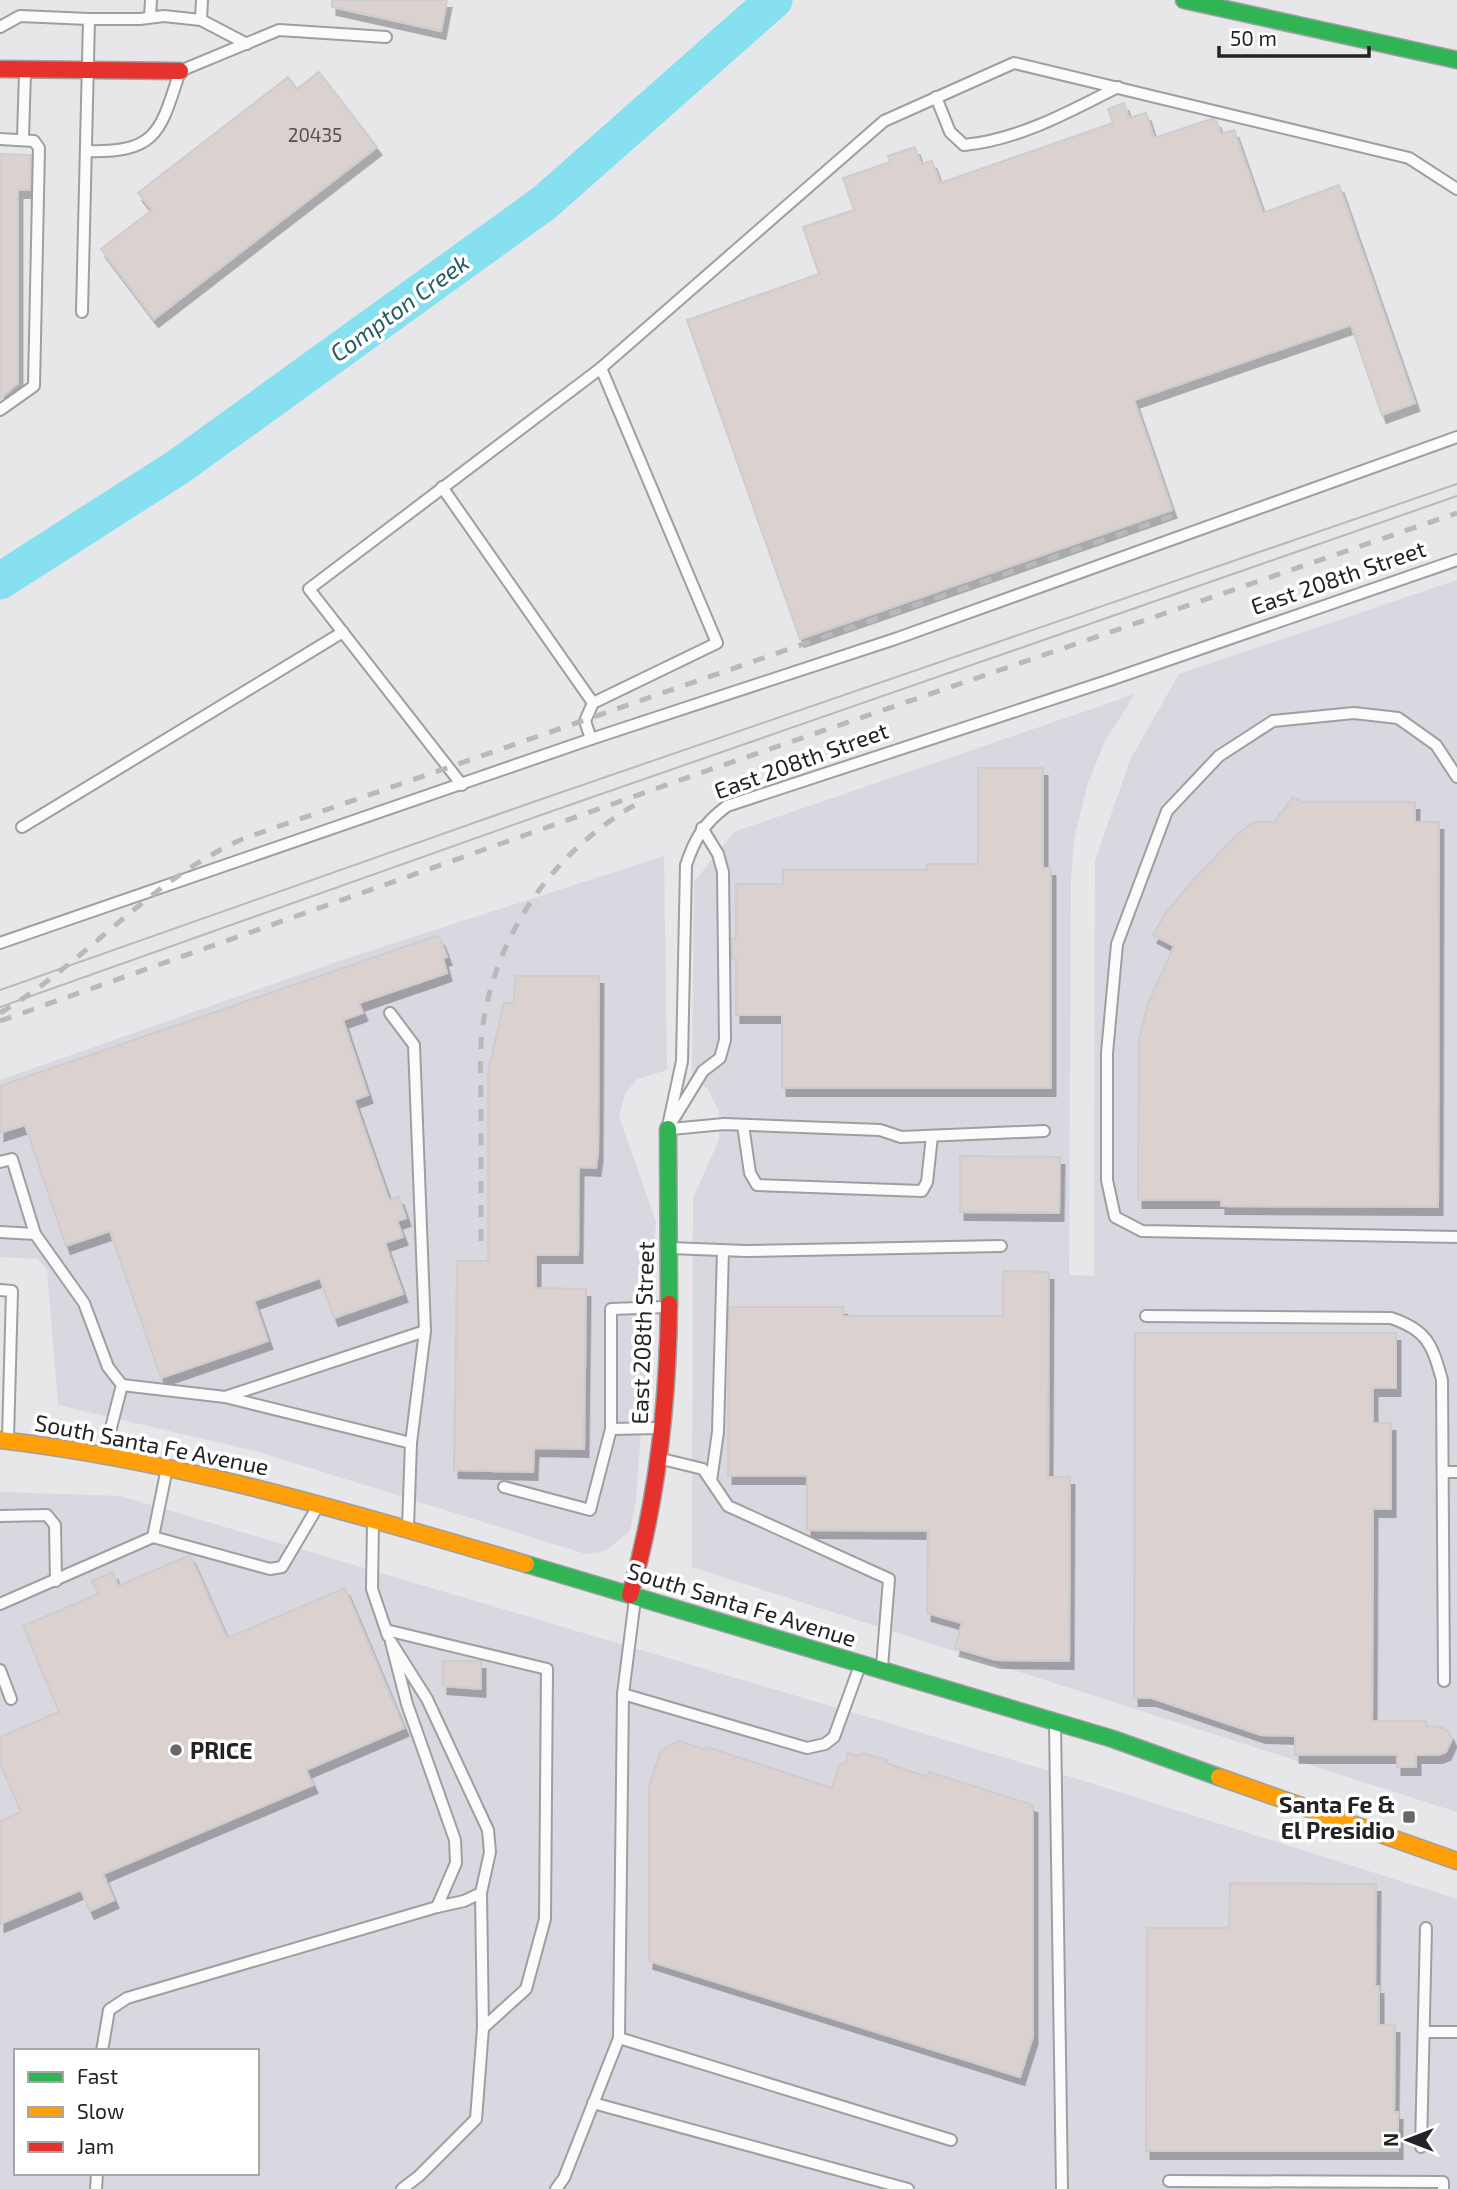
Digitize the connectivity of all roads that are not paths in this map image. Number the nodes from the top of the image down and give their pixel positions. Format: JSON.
{"nodes":[{"id":1,"x":151,"y":0,"type":"edge"},
{"id":2,"x":202,"y":0,"type":"edge"},
{"id":3,"x":1184,"y":0,"type":"edge"},
{"id":4,"x":150,"y":18,"type":"junction"},
{"id":5,"x":89,"y":19,"type":"junction"},
{"id":6,"x":201,"y":20,"type":"junction"},
{"id":7,"x":0,"y":27,"type":"edge"},
{"id":8,"x":386,"y":37,"type":"dead end"},
{"id":9,"x":247,"y":44,"type":"junction"},
{"id":10,"x":1457,"y":60,"type":"edge"},
{"id":11,"x":0,"y":69,"type":"edge"},
{"id":12,"x":26,"y":69,"type":"junction"},
{"id":13,"x":88,"y":70,"type":"junction"},
{"id":14,"x":180,"y":71,"type":"junction"},
{"id":15,"x":1118,"y":87,"type":"junction"},
{"id":16,"x":936,"y":97,"type":"junction"},
{"id":17,"x":23,"y":138,"type":"junction"},
{"id":18,"x":0,"y":139,"type":"edge"},
{"id":19,"x":86,"y":151,"type":"junction"},
{"id":20,"x":1457,"y":189,"type":"edge"},
{"id":21,"x":82,"y":312,"type":"dead end"},
{"id":22,"x":601,"y":368,"type":"junction"},
{"id":23,"x":0,"y":410,"type":"edge"},
{"id":24,"x":1457,"y":438,"type":"edge"},
{"id":25,"x":442,"y":486,"type":"junction"},
{"id":26,"x":1457,"y":560,"type":"edge"},
{"id":27,"x":343,"y":632,"type":"junction"},
{"id":28,"x":593,"y":703,"type":"junction"},
{"id":29,"x":591,"y":739,"type":"junction"},
{"id":30,"x":1457,"y":777,"type":"edge"},
{"id":31,"x":462,"y":785,"type":"junction"},
{"id":32,"x":22,"y":827,"type":"dead end"},
{"id":33,"x":702,"y":828,"type":"junction"},
{"id":34,"x":0,"y":943,"type":"edge"},
{"id":35,"x":390,"y":1013,"type":"dead end"},
{"id":36,"x":743,"y":1125,"type":"junction"},
{"id":37,"x":668,"y":1129,"type":"junction"},
{"id":38,"x":1044,"y":1131,"type":"dead end"},
{"id":39,"x":932,"y":1136,"type":"junction"},
{"id":40,"x":0,"y":1162,"type":"edge"},
{"id":41,"x":0,"y":1232,"type":"edge"},
{"id":42,"x":35,"y":1234,"type":"junction"},
{"id":43,"x":1457,"y":1237,"type":"edge"},
{"id":44,"x":1001,"y":1246,"type":"dead end"},
{"id":45,"x":668,"y":1247,"type":"junction"},
{"id":46,"x":723,"y":1250,"type":"junction"},
{"id":47,"x":0,"y":1290,"type":"edge"},
{"id":48,"x":668,"y":1307,"type":"junction"},
{"id":49,"x":1146,"y":1316,"type":"dead end"},
{"id":50,"x":5,"y":1330,"type":"edge"},
{"id":51,"x":425,"y":1331,"type":"junction"},
{"id":52,"x":122,"y":1385,"type":"junction"},
{"id":53,"x":225,"y":1397,"type":"junction"},
{"id":54,"x":663,"y":1428,"type":"junction"},
{"id":55,"x":611,"y":1429,"type":"junction"},
{"id":56,"x":4,"y":1441,"type":"edge"},
{"id":57,"x":411,"y":1443,"type":"junction"},
{"id":58,"x":104,"y":1454,"type":"junction"},
{"id":59,"x":660,"y":1458,"type":"junction"},
{"id":60,"x":168,"y":1465,"type":"junction"},
{"id":61,"x":1443,"y":1472,"type":"junction"},
{"id":62,"x":1457,"y":1472,"type":"edge"},
{"id":63,"x":711,"y":1481,"type":"junction"},
{"id":64,"x":504,"y":1487,"type":"dead end"},
{"id":65,"x":319,"y":1503,"type":"junction"},
{"id":66,"x":0,"y":1516,"type":"edge"},
{"id":67,"x":373,"y":1519,"type":"junction"},
{"id":68,"x":408,"y":1529,"type":"junction"},
{"id":69,"x":153,"y":1537,"type":"junction"},
{"id":70,"x":56,"y":1581,"type":"junction"},
{"id":71,"x":633,"y":1596,"type":"junction"},
{"id":72,"x":0,"y":1604,"type":"edge"},
{"id":73,"x":386,"y":1630,"type":"junction"},
{"id":74,"x":391,"y":1642,"type":"junction"},
{"id":75,"x":861,"y":1664,"type":"junction"},
{"id":76,"x":0,"y":1670,"type":"edge"},
{"id":77,"x":882,"y":1670,"type":"junction"},
{"id":78,"x":1444,"y":1681,"type":"dead end"},
{"id":79,"x":623,"y":1694,"type":"junction"},
{"id":80,"x":11,"y":1699,"type":"dead end"},
{"id":81,"x":1055,"y":1721,"type":"junction"},
{"id":82,"x":1457,"y":1861,"type":"edge"},
{"id":83,"x":481,"y":1893,"type":"junction"},
{"id":84,"x":437,"y":1907,"type":"junction"},
{"id":85,"x":1426,"y":1928,"type":"dead end"},
{"id":86,"x":483,"y":2028,"type":"junction"},
{"id":87,"x":1424,"y":2032,"type":"junction"},
{"id":88,"x":1457,"y":2032,"type":"edge"},
{"id":89,"x":619,"y":2038,"type":"junction"},
{"id":90,"x":102,"y":2049,"type":"edge"},
{"id":91,"x":593,"y":2103,"type":"junction"},
{"id":92,"x":951,"y":2140,"type":"dead end"},
{"id":93,"x":1421,"y":2147,"type":"dead end"},
{"id":94,"x":1169,"y":2180,"type":"dead end"},
{"id":95,"x":402,"y":2189,"type":"edge"},
{"id":96,"x":556,"y":2189,"type":"edge"},
{"id":97,"x":908,"y":2189,"type":"edge"},
{"id":98,"x":1062,"y":2189,"type":"edge"},
{"id":99,"x":1443,"y":2189,"type":"edge"}],
"edges":[{"from":1,"to":4,"type":"lane"},
{"from":2,"to":6,"type":"lane"},
{"from":3,"to":10,"type":"main road"},
{"from":4,"to":5,"type":"lane"},
{"from":4,"to":6,"type":"lane"},
{"from":5,"to":7,"type":"lane"},
{"from":5,"to":13,"type":"lane"},
{"from":6,"to":9,"type":"lane"},
{"from":8,"to":9,"type":"lane"},
{"from":9,"to":14,"type":"lane"},
{"from":11,"to":12,"type":"main road"},
{"from":12,"to":13,"type":"main road"},
{"from":12,"to":17,"type":"lane"},
{"from":13,"to":14,"type":"main road"},
{"from":13,"to":19,"type":"lane"},
{"from":14,"to":19,"type":"lane"},
{"from":15,"to":16,"type":"lane"},
{"from":15,"to":16,"type":"lane"},
{"from":15,"to":20,"type":"lane"},
{"from":16,"to":22,"type":"lane"},
{"from":17,"to":18,"type":"lane"},
{"from":17,"to":23,"type":"lane"},
{"from":19,"to":21,"type":"lane"},
{"from":22,"to":25,"type":"lane"},
{"from":22,"to":28,"type":"lane"},
{"from":24,"to":29,"type":"lane"},
{"from":25,"to":27,"type":"lane"},
{"from":25,"to":28,"type":"lane"},
{"from":26,"to":33,"type":"lane","name":"East 208th Street"},
{"from":27,"to":31,"type":"lane"},
{"from":27,"to":32,"type":"lane"},
{"from":28,"to":29,"type":"lane"},
{"from":29,"to":31,"type":"lane"},
{"from":30,"to":43,"type":"lane"},
{"from":31,"to":34,"type":"lane"},
{"from":33,"to":37,"type":"lane","name":"East 208th Street"},
{"from":33,"to":37,"type":"lane"},
{"from":35,"to":51,"type":"lane"},
{"from":36,"to":37,"type":"lane"},
{"from":36,"to":39,"type":"lane"},
{"from":36,"to":39,"type":"lane"},
{"from":37,"to":45,"type":"main road","name":"East 208th Street"},
{"from":38,"to":39,"type":"lane"},
{"from":40,"to":42,"type":"lane"},
{"from":41,"to":42,"type":"lane"},
{"from":42,"to":52,"type":"lane"},
{"from":44,"to":46,"type":"lane"},
{"from":45,"to":46,"type":"lane"},
{"from":45,"to":48,"type":"main road","name":"East 208th Street"},
{"from":46,"to":63,"type":"lane"},
{"from":47,"to":50,"type":"lane"},
{"from":48,"to":54,"type":"main road","name":"East 208th Street"},
{"from":48,"to":55,"type":"lane"},
{"from":49,"to":61,"type":"lane"},
{"from":50,"to":56,"type":"lane"},
{"from":51,"to":53,"type":"lane"},
{"from":51,"to":57,"type":"lane"},
{"from":52,"to":53,"type":"lane"},
{"from":52,"to":58,"type":"lane"},
{"from":53,"to":57,"type":"lane"},
{"from":54,"to":55,"type":"lane"},
{"from":54,"to":59,"type":"main road","name":"East 208th Street"},
{"from":55,"to":64,"type":"lane"},
{"from":56,"to":58,"type":"main road","name":"South Santa Fe Avenue"},
{"from":57,"to":68,"type":"lane"},
{"from":58,"to":60,"type":"main road","name":"South Santa Fe Avenue"},
{"from":59,"to":63,"type":"lane"},
{"from":59,"to":71,"type":"main road","name":"East 208th Street"},
{"from":60,"to":65,"type":"main road","name":"South Santa Fe Avenue"},
{"from":60,"to":69,"type":"lane"},
{"from":61,"to":62,"type":"lane"},
{"from":61,"to":78,"type":"lane"},
{"from":63,"to":77,"type":"lane"},
{"from":65,"to":67,"type":"main road","name":"South Santa Fe Avenue"},
{"from":65,"to":69,"type":"lane"},
{"from":66,"to":70,"type":"lane"},
{"from":67,"to":68,"type":"main road","name":"South Santa Fe Avenue"},
{"from":67,"to":73,"type":"lane"},
{"from":68,"to":71,"type":"main road","name":"South Santa Fe Avenue"},
{"from":69,"to":70,"type":"lane"},
{"from":70,"to":72,"type":"lane"},
{"from":71,"to":75,"type":"main road","name":"South Santa Fe Avenue"},
{"from":71,"to":79,"type":"lane"},
{"from":73,"to":74,"type":"lane"},
{"from":73,"to":86,"type":"lane"},
{"from":74,"to":83,"type":"lane"},
{"from":74,"to":84,"type":"lane"},
{"from":75,"to":77,"type":"main road","name":"South Santa Fe Avenue"},
{"from":75,"to":79,"type":"lane"},
{"from":76,"to":80,"type":"lane"},
{"from":77,"to":81,"type":"main road","name":"South Santa Fe Avenue"},
{"from":79,"to":89,"type":"lane"},
{"from":81,"to":82,"type":"main road","name":"South Santa Fe Avenue"},
{"from":81,"to":98,"type":"lane"},
{"from":83,"to":84,"type":"lane"},
{"from":83,"to":86,"type":"lane"},
{"from":84,"to":90,"type":"lane"},
{"from":85,"to":87,"type":"lane"},
{"from":86,"to":95,"type":"lane"},
{"from":87,"to":88,"type":"lane"},
{"from":87,"to":93,"type":"lane"},
{"from":89,"to":91,"type":"lane"},
{"from":89,"to":92,"type":"lane"},
{"from":91,"to":96,"type":"lane"},
{"from":91,"to":97,"type":"lane"},
{"from":94,"to":99,"type":"lane"}]}
